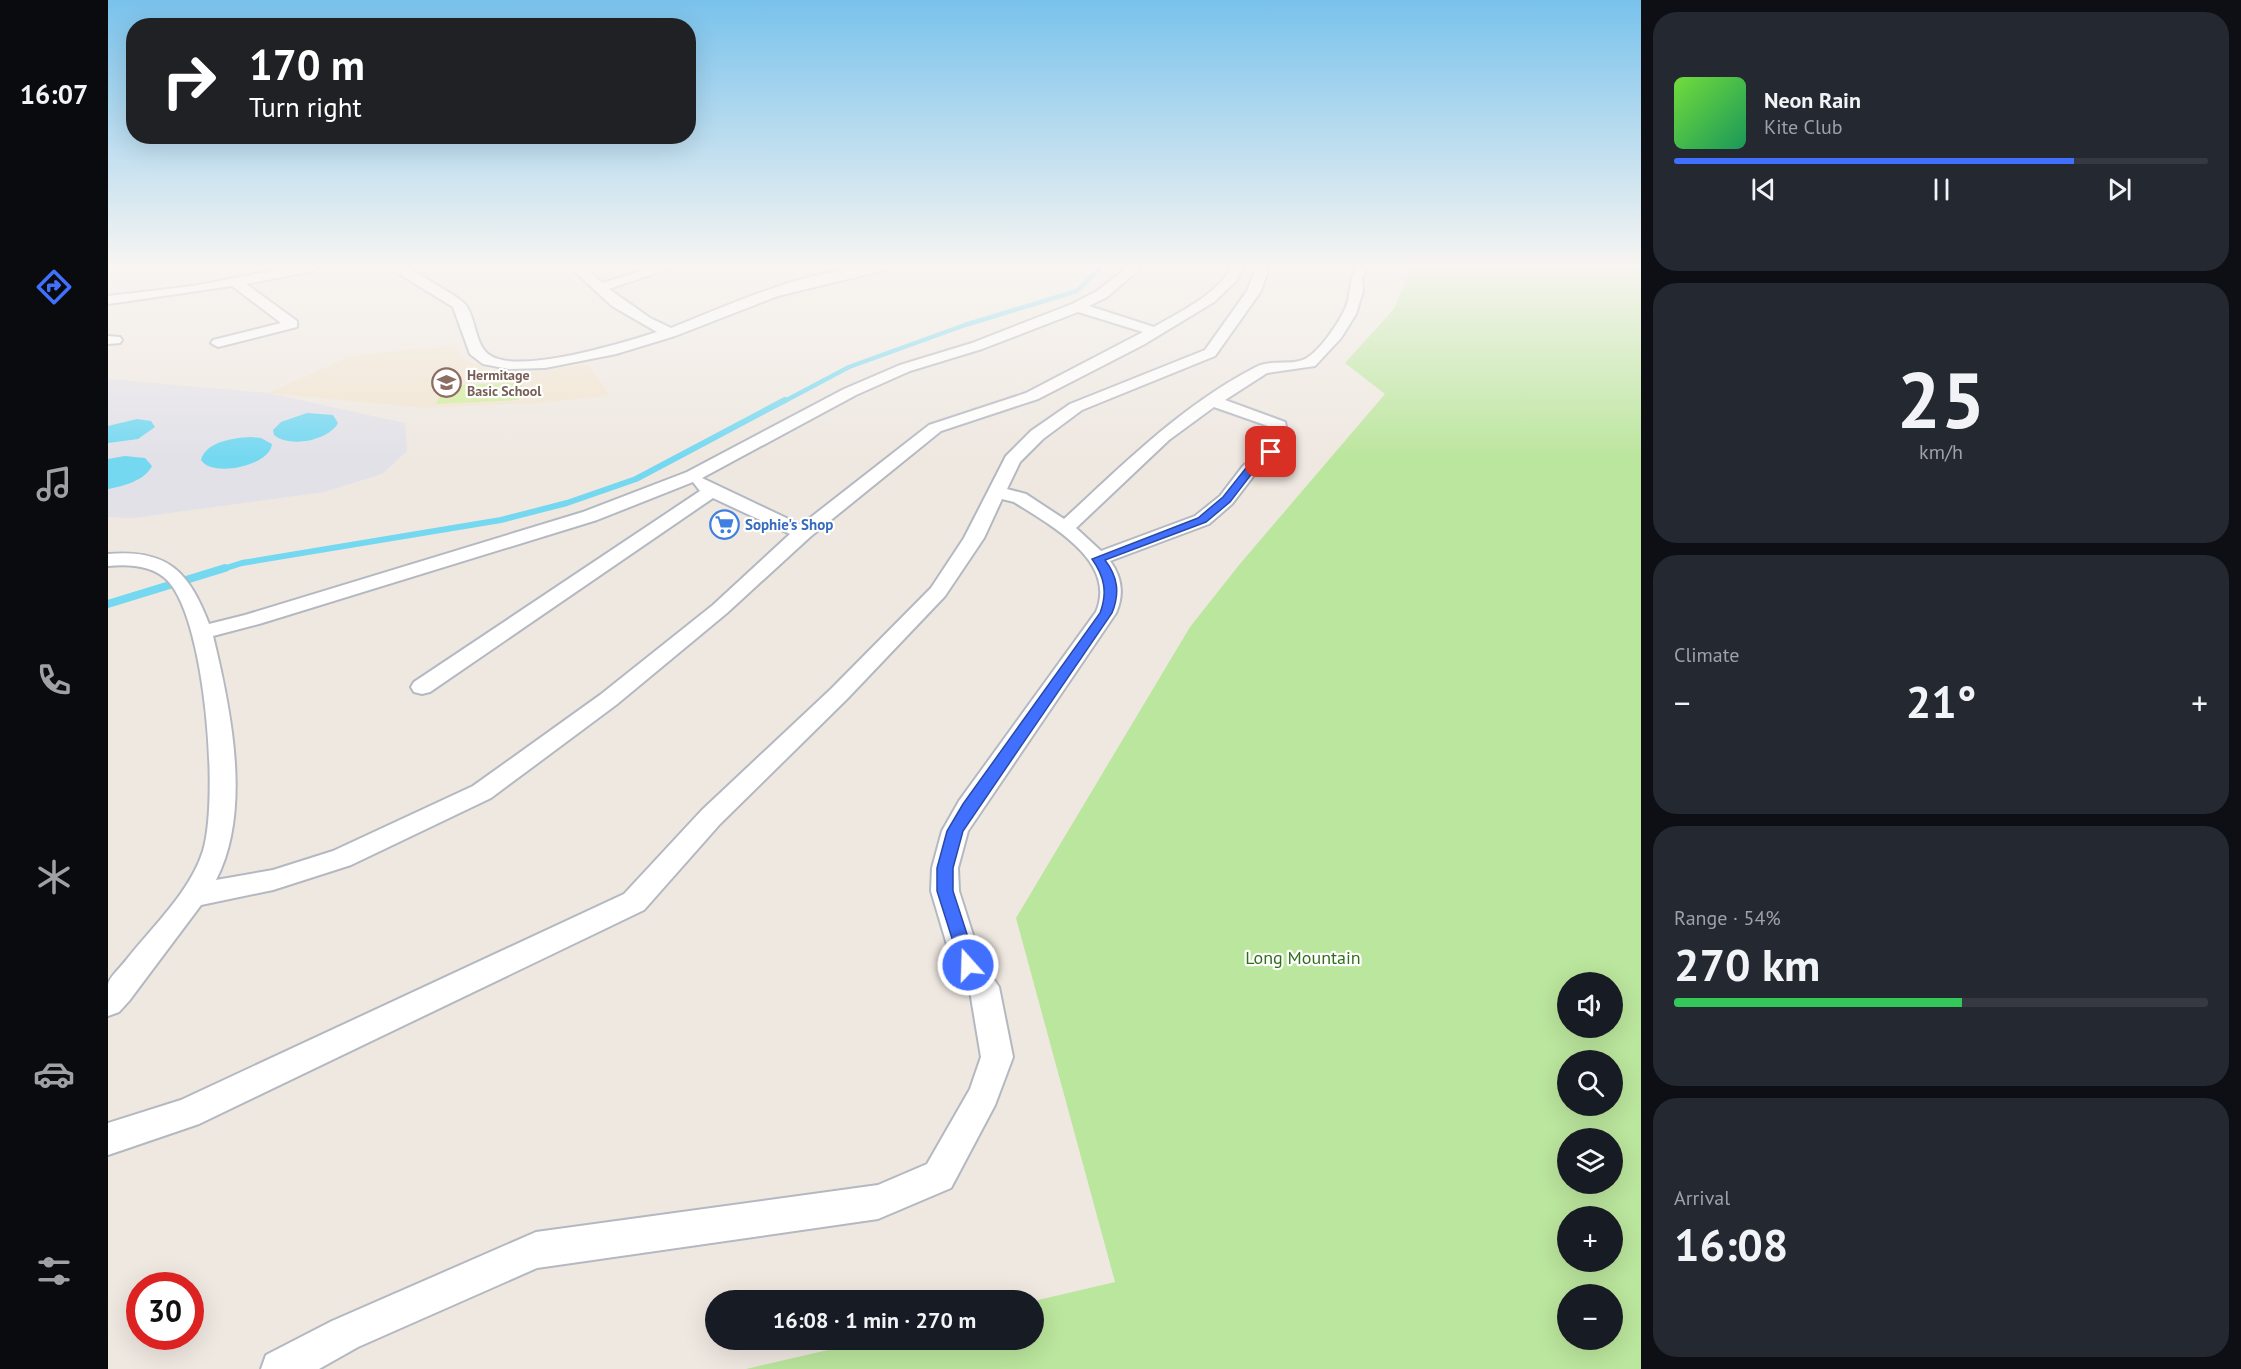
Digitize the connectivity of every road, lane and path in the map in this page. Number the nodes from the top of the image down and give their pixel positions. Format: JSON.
{"nodes":[{"id":1,"x":265,"y":331,"type":"edge"},
{"id":2,"x":470,"y":331,"type":"edge"},
{"id":3,"x":666,"y":331,"type":"edge"},
{"id":4,"x":675,"y":331,"type":"edge"},
{"id":5,"x":1017,"y":331,"type":"edge"},
{"id":6,"x":1151,"y":331,"type":"edge"},
{"id":7,"x":1225,"y":331,"type":"edge"},
{"id":8,"x":1338,"y":331,"type":"edge"},
{"id":9,"x":1154,"y":332,"type":"joint"},
{"id":10,"x":670,"y":333,"type":"junction"},
{"id":11,"x":218,"y":343,"type":"dead end"},
{"id":12,"x":1212,"y":401,"type":"junction"},
{"id":13,"x":693,"y":476,"type":"junction"},
{"id":14,"x":712,"y":490,"type":"junction"},
{"id":15,"x":997,"y":492,"type":"junction"},
{"id":16,"x":1065,"y":528,"type":"junction"},
{"id":17,"x":803,"y":533,"type":"junction"},
{"id":18,"x":1098,"y":559,"type":"junction"},
{"id":19,"x":108,"y":560,"type":"edge"},
{"id":20,"x":203,"y":632,"type":"junction"},
{"id":21,"x":422,"y":687,"type":"dead end"},
{"id":22,"x":195,"y":895,"type":"junction"},
{"id":23,"x":108,"y":1002,"type":"edge"},
{"id":24,"x":108,"y":1139,"type":"edge"},
{"id":25,"x":280,"y":1369,"type":"edge"}],
"edges":[{"from":1,"to":11,"type":"street"},
{"from":2,"to":10,"type":"street"},
{"from":3,"to":10,"type":"street"},
{"from":4,"to":10,"type":"street"},
{"from":5,"to":13,"type":"street"},
{"from":6,"to":9,"type":"street"},
{"from":7,"to":15,"type":"street"},
{"from":8,"to":12,"type":"street"},
{"from":9,"to":17,"type":"street"},
{"from":12,"to":16,"type":"street"},
{"from":12,"to":18,"type":"street"},
{"from":13,"to":14,"type":"street"},
{"from":13,"to":20,"type":"street"},
{"from":14,"to":17,"type":"street"},
{"from":14,"to":21,"type":"street"},
{"from":15,"to":16,"type":"street"},
{"from":15,"to":24,"type":"street"},
{"from":16,"to":18,"type":"street"},
{"from":17,"to":22,"type":"street"},
{"from":18,"to":25,"type":"street"},
{"from":19,"to":20,"type":"street"},
{"from":20,"to":22,"type":"street"},
{"from":22,"to":23,"type":"street"}]}
